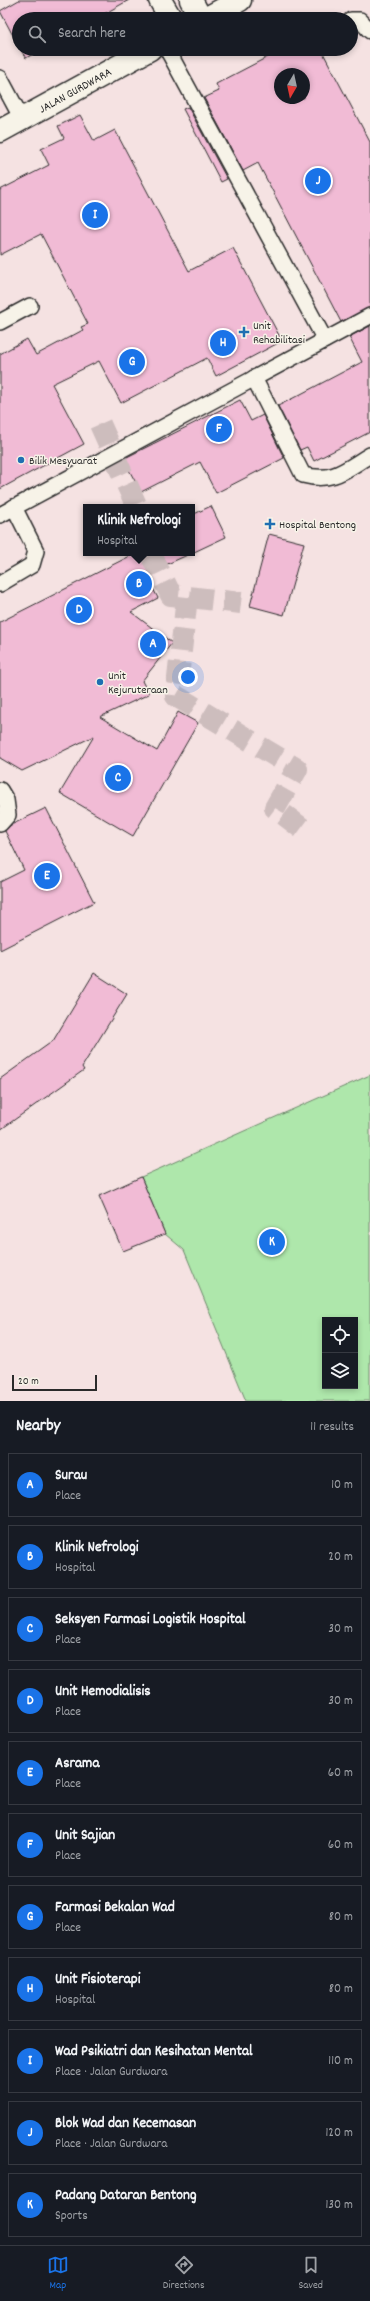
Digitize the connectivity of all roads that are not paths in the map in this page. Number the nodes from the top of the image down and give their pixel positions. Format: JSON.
{"nodes":[{"id":1,"x":160,"y":0,"type":"edge"},
{"id":2,"x":191,"y":0,"type":"edge"},
{"id":3,"x":240,"y":0,"type":"edge"},
{"id":4,"x":167,"y":12,"type":"edge"},
{"id":5,"x":197,"y":12,"type":"edge"},
{"id":6,"x":218,"y":12,"type":"edge"},
{"id":7,"x":358,"y":20,"type":"edge"},
{"id":8,"x":370,"y":31,"type":"edge"},
{"id":9,"x":137,"y":56,"type":"edge"},
{"id":10,"x":171,"y":56,"type":"edge"},
{"id":11,"x":0,"y":78,"type":"edge"},
{"id":12,"x":22,"y":119,"type":"junction"},
{"id":13,"x":0,"y":131,"type":"edge"},
{"id":14,"x":30,"y":306,"type":"dead end"},
{"id":15,"x":370,"y":316,"type":"edge"},
{"id":16,"x":0,"y":322,"type":"edge"},
{"id":17,"x":325,"y":340,"type":"junction"},
{"id":18,"x":254,"y":378,"type":"junction"},
{"id":19,"x":370,"y":456,"type":"edge"},
{"id":20,"x":14,"y":507,"type":"junction"},
{"id":21,"x":0,"y":515,"type":"edge"},
{"id":22,"x":0,"y":584,"type":"edge"},
{"id":23,"x":0,"y":790,"type":"edge"},
{"id":24,"x":0,"y":824,"type":"edge"}],
"edges":[{"from":1,"to":4,"type":"street"},
{"from":2,"to":5,"type":"street"},
{"from":3,"to":6,"type":"street"},
{"from":7,"to":8,"type":"lane"},
{"from":9,"to":12,"type":"street","name":"JALAN GURDWARA"},
{"from":10,"to":17,"type":"lane"},
{"from":11,"to":12,"type":"lane"},
{"from":12,"to":13,"type":"street","name":"JALAN GURDWARA"},
{"from":14,"to":16,"type":"lane"},
{"from":15,"to":17,"type":"lane"},
{"from":17,"to":18,"type":"lane"},
{"from":18,"to":19,"type":"lane"},
{"from":18,"to":20,"type":"lane"},
{"from":20,"to":21,"type":"lane"},
{"from":20,"to":22,"type":"lane"},
{"from":23,"to":24,"type":"lane"}]}
